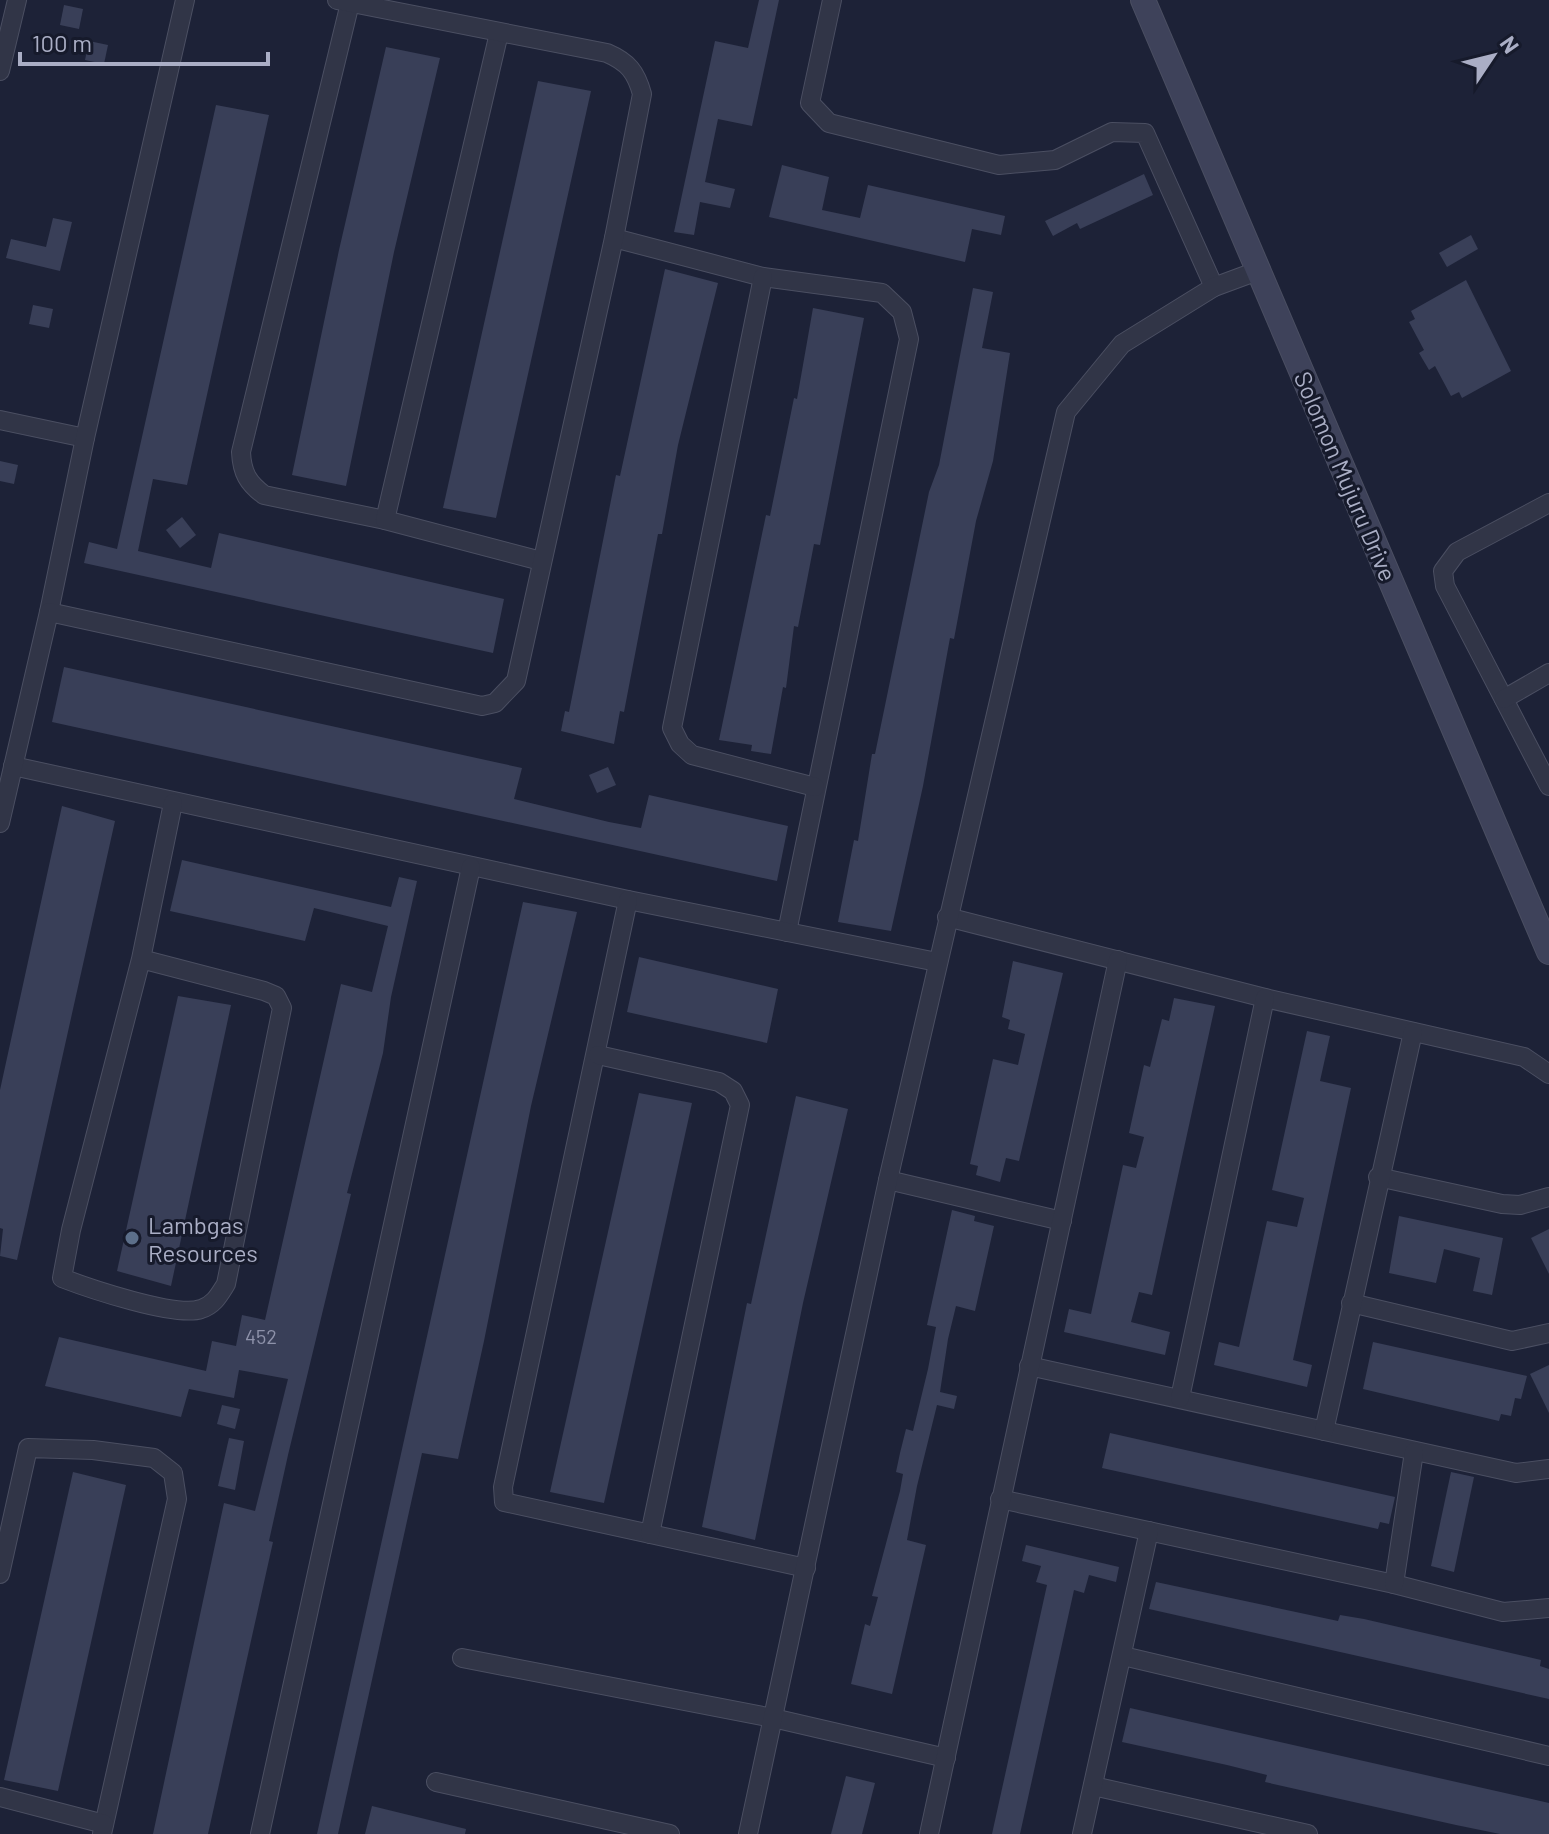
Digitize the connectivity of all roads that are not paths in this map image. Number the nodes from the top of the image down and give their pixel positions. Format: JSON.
{"nodes":[{"id":1,"x":17,"y":0,"type":"edge"},
{"id":2,"x":185,"y":0,"type":"edge"},
{"id":3,"x":832,"y":0,"type":"edge"},
{"id":4,"x":1143,"y":0,"type":"edge"},
{"id":5,"x":344,"y":2,"type":"edge"},
{"id":6,"x":499,"y":33,"type":"junction"},
{"id":7,"x":0,"y":71,"type":"edge"},
{"id":8,"x":614,"y":238,"type":"junction"},
{"id":9,"x":1260,"y":270,"type":"junction"},
{"id":10,"x":763,"y":277,"type":"junction"},
{"id":11,"x":1214,"y":287,"type":"junction"},
{"id":12,"x":0,"y":420,"type":"edge"},
{"id":13,"x":85,"y":438,"type":"junction"},
{"id":14,"x":1549,"y":503,"type":"edge"},
{"id":15,"x":385,"y":520,"type":"junction"},
{"id":16,"x":541,"y":561,"type":"junction"},
{"id":17,"x":49,"y":612,"type":"junction"},
{"id":18,"x":1549,"y":673,"type":"edge"},
{"id":19,"x":1504,"y":699,"type":"junction"},
{"id":20,"x":13,"y":766,"type":"junction"},
{"id":21,"x":1549,"y":786,"type":"edge"},
{"id":22,"x":815,"y":787,"type":"junction"},
{"id":23,"x":173,"y":803,"type":"junction"},
{"id":24,"x":0,"y":823,"type":"edge"},
{"id":25,"x":471,"y":867,"type":"junction"},
{"id":26,"x":628,"y":900,"type":"junction"},
{"id":27,"x":947,"y":917,"type":"junction"},
{"id":28,"x":787,"y":932,"type":"junction"},
{"id":29,"x":1548,"y":945,"type":"edge"},
{"id":30,"x":141,"y":959,"type":"junction"},
{"id":31,"x":1118,"y":960,"type":"junction"},
{"id":32,"x":937,"y":962,"type":"junction"},
{"id":33,"x":1265,"y":998,"type":"junction"},
{"id":34,"x":1413,"y":1032,"type":"junction"},
{"id":35,"x":598,"y":1055,"type":"junction"},
{"id":36,"x":1549,"y":1074,"type":"edge"},
{"id":37,"x":1378,"y":1177,"type":"junction"},
{"id":38,"x":888,"y":1180,"type":"junction"},
{"id":39,"x":1549,"y":1197,"type":"edge"},
{"id":40,"x":1062,"y":1221,"type":"junction"},
{"id":41,"x":1351,"y":1303,"type":"junction"},
{"id":42,"x":1549,"y":1333,"type":"edge"},
{"id":43,"x":1029,"y":1366,"type":"junction"},
{"id":44,"x":1180,"y":1398,"type":"junction"},
{"id":45,"x":1324,"y":1431,"type":"junction"},
{"id":46,"x":1414,"y":1452,"type":"junction"},
{"id":47,"x":1549,"y":1469,"type":"edge"},
{"id":48,"x":1000,"y":1499,"type":"junction"},
{"id":49,"x":1149,"y":1531,"type":"junction"},
{"id":50,"x":650,"y":1534,"type":"junction"},
{"id":51,"x":806,"y":1568,"type":"junction"},
{"id":52,"x":0,"y":1574,"type":"edge"},
{"id":53,"x":1394,"y":1584,"type":"junction"},
{"id":54,"x":1549,"y":1608,"type":"edge"},
{"id":55,"x":1123,"y":1656,"type":"junction"},
{"id":56,"x":462,"y":1658,"type":"dead end"},
{"id":57,"x":773,"y":1718,"type":"junction"},
{"id":58,"x":1549,"y":1756,"type":"edge"},
{"id":59,"x":946,"y":1758,"type":"junction"},
{"id":60,"x":436,"y":1782,"type":"dead end"},
{"id":61,"x":1093,"y":1786,"type":"junction"},
{"id":62,"x":0,"y":1797,"type":"edge"},
{"id":63,"x":1238,"y":1826,"type":"edge"},
{"id":64,"x":103,"y":1829,"type":"edge"},
{"id":65,"x":260,"y":1834,"type":"edge"},
{"id":66,"x":670,"y":1834,"type":"edge"},
{"id":67,"x":748,"y":1834,"type":"edge"},
{"id":68,"x":929,"y":1834,"type":"edge"},
{"id":69,"x":1082,"y":1834,"type":"edge"},
{"id":70,"x":1308,"y":1834,"type":"edge"}],
"edges":[{"from":1,"to":7,"type":"street"},
{"from":2,"to":13,"type":"street"},
{"from":3,"to":11,"type":"street"},
{"from":4,"to":9,"type":"street","name":"Solomon Mujuru Drive"},
{"from":5,"to":6,"type":"street"},
{"from":5,"to":15,"type":"street"},
{"from":6,"to":8,"type":"street"},
{"from":6,"to":15,"type":"street"},
{"from":8,"to":10,"type":"street"},
{"from":8,"to":16,"type":"street"},
{"from":9,"to":11,"type":"street"},
{"from":9,"to":29,"type":"street","name":"Solomon Mujuru Drive"},
{"from":10,"to":22,"type":"street"},
{"from":10,"to":22,"type":"street"},
{"from":11,"to":27,"type":"street"},
{"from":12,"to":13,"type":"street"},
{"from":13,"to":17,"type":"street"},
{"from":14,"to":19,"type":"street"},
{"from":15,"to":16,"type":"street"},
{"from":16,"to":17,"type":"street"},
{"from":17,"to":20,"type":"street"},
{"from":18,"to":19,"type":"street"},
{"from":19,"to":21,"type":"street"},
{"from":20,"to":23,"type":"street"},
{"from":20,"to":24,"type":"street"},
{"from":22,"to":28,"type":"street"},
{"from":23,"to":25,"type":"street"},
{"from":23,"to":30,"type":"street"},
{"from":25,"to":26,"type":"street"},
{"from":25,"to":65,"type":"street"},
{"from":26,"to":28,"type":"street"},
{"from":26,"to":35,"type":"street"},
{"from":27,"to":31,"type":"street"},
{"from":27,"to":32,"type":"street"},
{"from":28,"to":32,"type":"street"},
{"from":30,"to":30,"type":"street"},
{"from":31,"to":33,"type":"street"},
{"from":31,"to":40,"type":"street"},
{"from":32,"to":38,"type":"street"},
{"from":33,"to":34,"type":"street"},
{"from":33,"to":44,"type":"street"},
{"from":34,"to":36,"type":"street"},
{"from":34,"to":37,"type":"street"},
{"from":35,"to":50,"type":"street"},
{"from":35,"to":50,"type":"street"},
{"from":37,"to":39,"type":"street"},
{"from":37,"to":41,"type":"street"},
{"from":38,"to":40,"type":"street"},
{"from":38,"to":51,"type":"street"},
{"from":40,"to":43,"type":"street"},
{"from":41,"to":42,"type":"street"},
{"from":41,"to":45,"type":"street"},
{"from":43,"to":44,"type":"street"},
{"from":43,"to":48,"type":"street"},
{"from":44,"to":45,"type":"street"},
{"from":45,"to":46,"type":"street"},
{"from":46,"to":47,"type":"street"},
{"from":46,"to":53,"type":"street"},
{"from":48,"to":49,"type":"street"},
{"from":48,"to":59,"type":"street"},
{"from":49,"to":53,"type":"street"},
{"from":49,"to":55,"type":"street"},
{"from":50,"to":51,"type":"street"},
{"from":51,"to":57,"type":"street"},
{"from":52,"to":64,"type":"street"},
{"from":53,"to":54,"type":"street"},
{"from":55,"to":58,"type":"street"},
{"from":55,"to":61,"type":"street"},
{"from":56,"to":57,"type":"street"},
{"from":57,"to":59,"type":"street"},
{"from":57,"to":67,"type":"street"},
{"from":59,"to":68,"type":"street"},
{"from":60,"to":66,"type":"street"},
{"from":61,"to":63,"type":"street"},
{"from":61,"to":69,"type":"street"},
{"from":62,"to":64,"type":"street"},
{"from":63,"to":70,"type":"street"}]}
